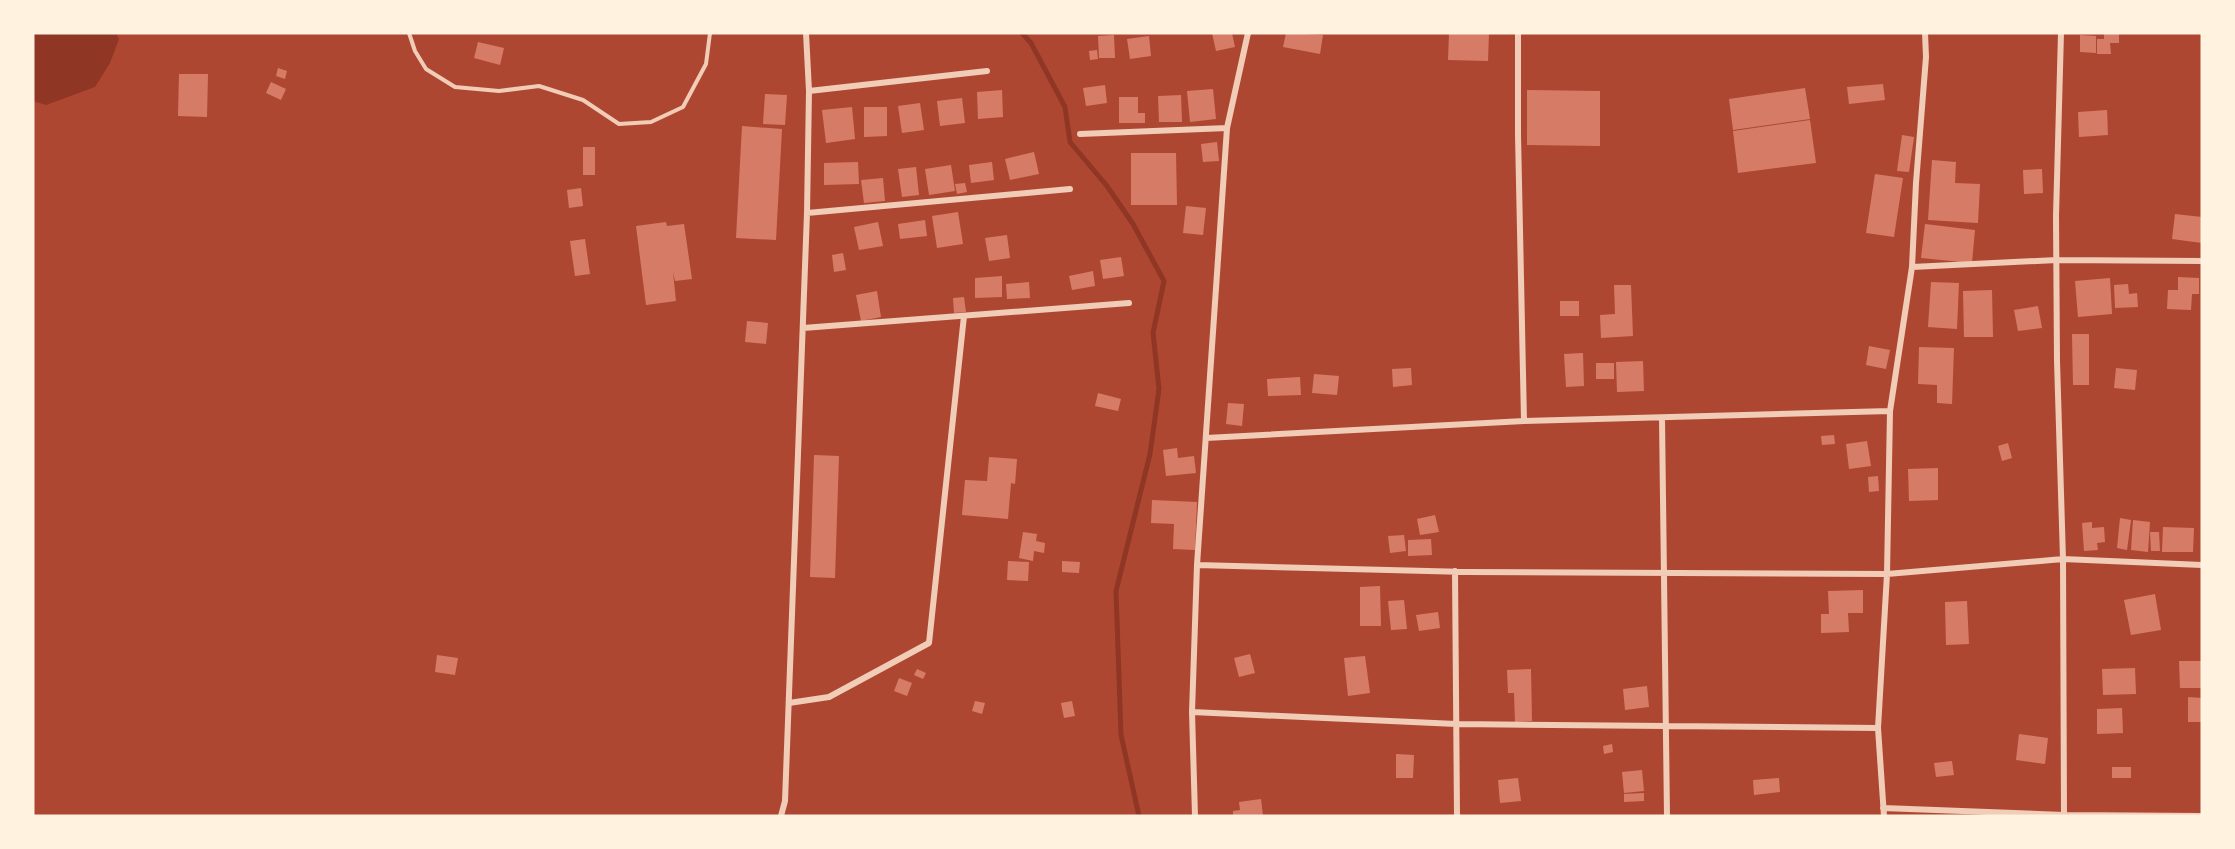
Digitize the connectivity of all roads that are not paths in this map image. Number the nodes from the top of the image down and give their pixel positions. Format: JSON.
{"nodes":[{"id":1,"x":409,"y":33,"type":"edge"},
{"id":2,"x":710,"y":33,"type":"edge"},
{"id":3,"x":806,"y":33,"type":"edge"},
{"id":4,"x":1248,"y":33,"type":"edge"},
{"id":5,"x":1518,"y":33,"type":"edge"},
{"id":6,"x":1925,"y":33,"type":"edge"},
{"id":7,"x":2061,"y":33,"type":"edge"},
{"id":8,"x":987,"y":71,"type":"dead end"},
{"id":9,"x":808,"y":92,"type":"junction"},
{"id":10,"x":1227,"y":128,"type":"junction"},
{"id":11,"x":1080,"y":134,"type":"dead end"},
{"id":12,"x":1070,"y":189,"type":"dead end"},
{"id":13,"x":807,"y":213,"type":"junction"},
{"id":14,"x":2056,"y":260,"type":"junction"},
{"id":15,"x":2202,"y":261,"type":"edge"},
{"id":16,"x":1912,"y":267,"type":"junction"},
{"id":17,"x":1129,"y":303,"type":"dead end"},
{"id":18,"x":964,"y":316,"type":"junction"},
{"id":19,"x":803,"y":328,"type":"junction"},
{"id":20,"x":1890,"y":411,"type":"junction"},
{"id":21,"x":1662,"y":418,"type":"junction"},
{"id":22,"x":1524,"y":421,"type":"junction"},
{"id":23,"x":1206,"y":438,"type":"junction"},
{"id":24,"x":2063,"y":559,"type":"junction"},
{"id":25,"x":1197,"y":565,"type":"junction"},
{"id":26,"x":2202,"y":565,"type":"edge"},
{"id":27,"x":1455,"y":571,"type":"junction"},
{"id":28,"x":1664,"y":573,"type":"junction"},
{"id":29,"x":1887,"y":574,"type":"junction"},
{"id":30,"x":789,"y":703,"type":"junction"},
{"id":31,"x":1192,"y":712,"type":"junction"},
{"id":32,"x":1456,"y":724,"type":"junction"},
{"id":33,"x":1666,"y":727,"type":"junction"},
{"id":34,"x":1878,"y":728,"type":"junction"},
{"id":35,"x":1883,"y":808,"type":"junction"},
{"id":36,"x":782,"y":816,"type":"edge"},
{"id":37,"x":1195,"y":816,"type":"edge"},
{"id":38,"x":1457,"y":816,"type":"edge"},
{"id":39,"x":1667,"y":816,"type":"edge"},
{"id":40,"x":1884,"y":816,"type":"edge"},
{"id":41,"x":2064,"y":816,"type":"edge"},
{"id":42,"x":2202,"y":816,"type":"edge"}],
"edges":[{"from":1,"to":2,"type":"lane"},
{"from":3,"to":9,"type":"street"},
{"from":4,"to":10,"type":"street"},
{"from":5,"to":22,"type":"street"},
{"from":6,"to":16,"type":"street"},
{"from":7,"to":14,"type":"street"},
{"from":8,"to":9,"type":"street"},
{"from":9,"to":13,"type":"street"},
{"from":10,"to":11,"type":"street"},
{"from":10,"to":23,"type":"street"},
{"from":12,"to":13,"type":"street"},
{"from":13,"to":19,"type":"street"},
{"from":14,"to":15,"type":"street"},
{"from":14,"to":16,"type":"street"},
{"from":14,"to":24,"type":"street"},
{"from":16,"to":20,"type":"street"},
{"from":17,"to":18,"type":"street"},
{"from":18,"to":19,"type":"street"},
{"from":18,"to":30,"type":"street"},
{"from":19,"to":30,"type":"street"},
{"from":20,"to":21,"type":"street"},
{"from":20,"to":29,"type":"street"},
{"from":21,"to":22,"type":"street"},
{"from":21,"to":28,"type":"street"},
{"from":22,"to":23,"type":"street"},
{"from":23,"to":25,"type":"street"},
{"from":24,"to":26,"type":"street"},
{"from":24,"to":29,"type":"street"},
{"from":24,"to":41,"type":"street"},
{"from":25,"to":27,"type":"street"},
{"from":25,"to":31,"type":"street"},
{"from":27,"to":28,"type":"street"},
{"from":27,"to":32,"type":"street"},
{"from":28,"to":29,"type":"street"},
{"from":28,"to":33,"type":"street"},
{"from":29,"to":34,"type":"street"},
{"from":30,"to":36,"type":"street"},
{"from":31,"to":32,"type":"street"},
{"from":31,"to":37,"type":"street"},
{"from":32,"to":33,"type":"street"},
{"from":32,"to":38,"type":"street"},
{"from":33,"to":34,"type":"street"},
{"from":33,"to":39,"type":"street"},
{"from":34,"to":35,"type":"street"},
{"from":35,"to":40,"type":"street"},
{"from":35,"to":41,"type":"street"},
{"from":41,"to":42,"type":"street"}]}
